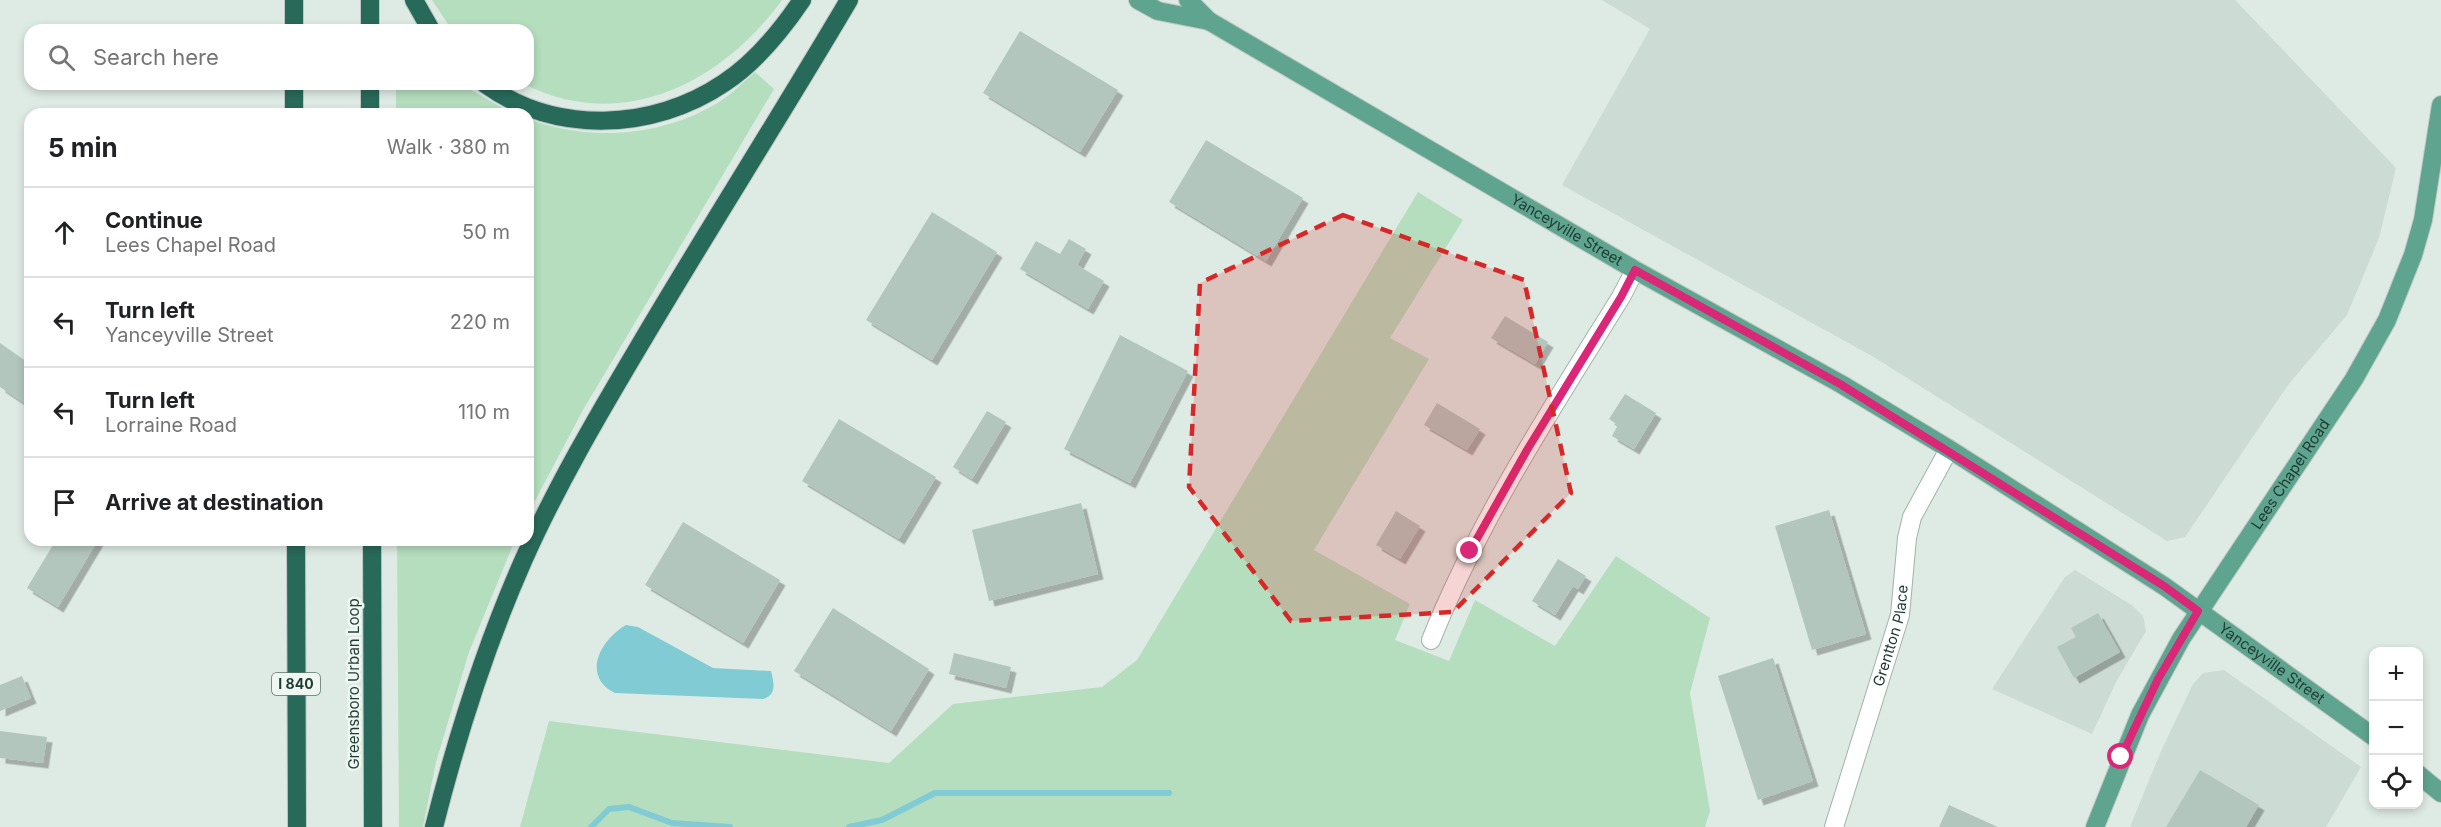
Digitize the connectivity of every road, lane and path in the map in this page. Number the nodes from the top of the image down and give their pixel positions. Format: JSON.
{"nodes":[{"id":1,"x":294,"y":0,"type":"edge"},
{"id":2,"x":369,"y":0,"type":"edge"},
{"id":3,"x":414,"y":0,"type":"edge"},
{"id":4,"x":802,"y":0,"type":"edge"},
{"id":5,"x":849,"y":0,"type":"edge"},
{"id":6,"x":1138,"y":0,"type":"edge"},
{"id":7,"x":1188,"y":0,"type":"edge"},
{"id":8,"x":1209,"y":21,"type":"junction"},
{"id":9,"x":294,"y":24,"type":"edge"},
{"id":10,"x":370,"y":24,"type":"edge"},
{"id":11,"x":428,"y":24,"type":"edge"},
{"id":12,"x":294,"y":90,"type":"edge"},
{"id":13,"x":370,"y":90,"type":"edge"},
{"id":14,"x":497,"y":90,"type":"edge"},
{"id":15,"x":2441,"y":105,"type":"edge"},
{"id":16,"x":294,"y":108,"type":"edge"},
{"id":17,"x":370,"y":108,"type":"edge"},
{"id":18,"x":533,"y":108,"type":"edge"},
{"id":19,"x":534,"y":108,"type":"edge"},
{"id":20,"x":1635,"y":270,"type":"junction"},
{"id":21,"x":1949,"y":449,"type":"junction"},
{"id":22,"x":534,"y":539,"type":"edge"},
{"id":23,"x":296,"y":546,"type":"edge"},
{"id":24,"x":372,"y":546,"type":"edge"},
{"id":25,"x":531,"y":546,"type":"edge"},
{"id":26,"x":2198,"y":611,"type":"junction"},
{"id":27,"x":1431,"y":640,"type":"dead end"},
{"id":28,"x":2369,"y":733,"type":"edge"},
{"id":29,"x":2423,"y":778,"type":"edge"},
{"id":30,"x":2441,"y":793,"type":"edge"},
{"id":31,"x":297,"y":827,"type":"edge"},
{"id":32,"x":373,"y":827,"type":"edge"},
{"id":33,"x":434,"y":827,"type":"edge"},
{"id":34,"x":1834,"y":827,"type":"edge"},
{"id":35,"x":2095,"y":827,"type":"edge"}],
"edges":[{"from":1,"to":9,"type":"highway"},
{"from":2,"to":10,"type":"highway"},
{"from":3,"to":11,"type":"highway"},
{"from":4,"to":19,"type":"highway"},
{"from":5,"to":22,"type":"highway"},
{"from":6,"to":8,"type":"main road","name":"Yanceyville Street"},
{"from":7,"to":8,"type":"main road","name":"Yanceyville Street"},
{"from":8,"to":20,"type":"main road","name":"Yanceyville Street"},
{"from":12,"to":16,"type":"highway"},
{"from":13,"to":17,"type":"highway"},
{"from":14,"to":18,"type":"highway"},
{"from":15,"to":26,"type":"main road","name":"Lees Chapel Road"},
{"from":20,"to":21,"type":"main road","name":"Yanceyville Street"},
{"from":20,"to":27,"type":"street"},
{"from":21,"to":26,"type":"main road","name":"Yanceyville Street"},
{"from":21,"to":34,"type":"street","name":"Grentton Place"},
{"from":23,"to":31,"type":"highway","number":"I 840"},
{"from":24,"to":32,"type":"highway","name":"Greensboro Urban Loop"},
{"from":25,"to":33,"type":"highway"},
{"from":26,"to":28,"type":"main road","name":"Yanceyville Street"},
{"from":26,"to":35,"type":"main road","name":"Lees Chapel Road"},
{"from":29,"to":30,"type":"main road"}]}
